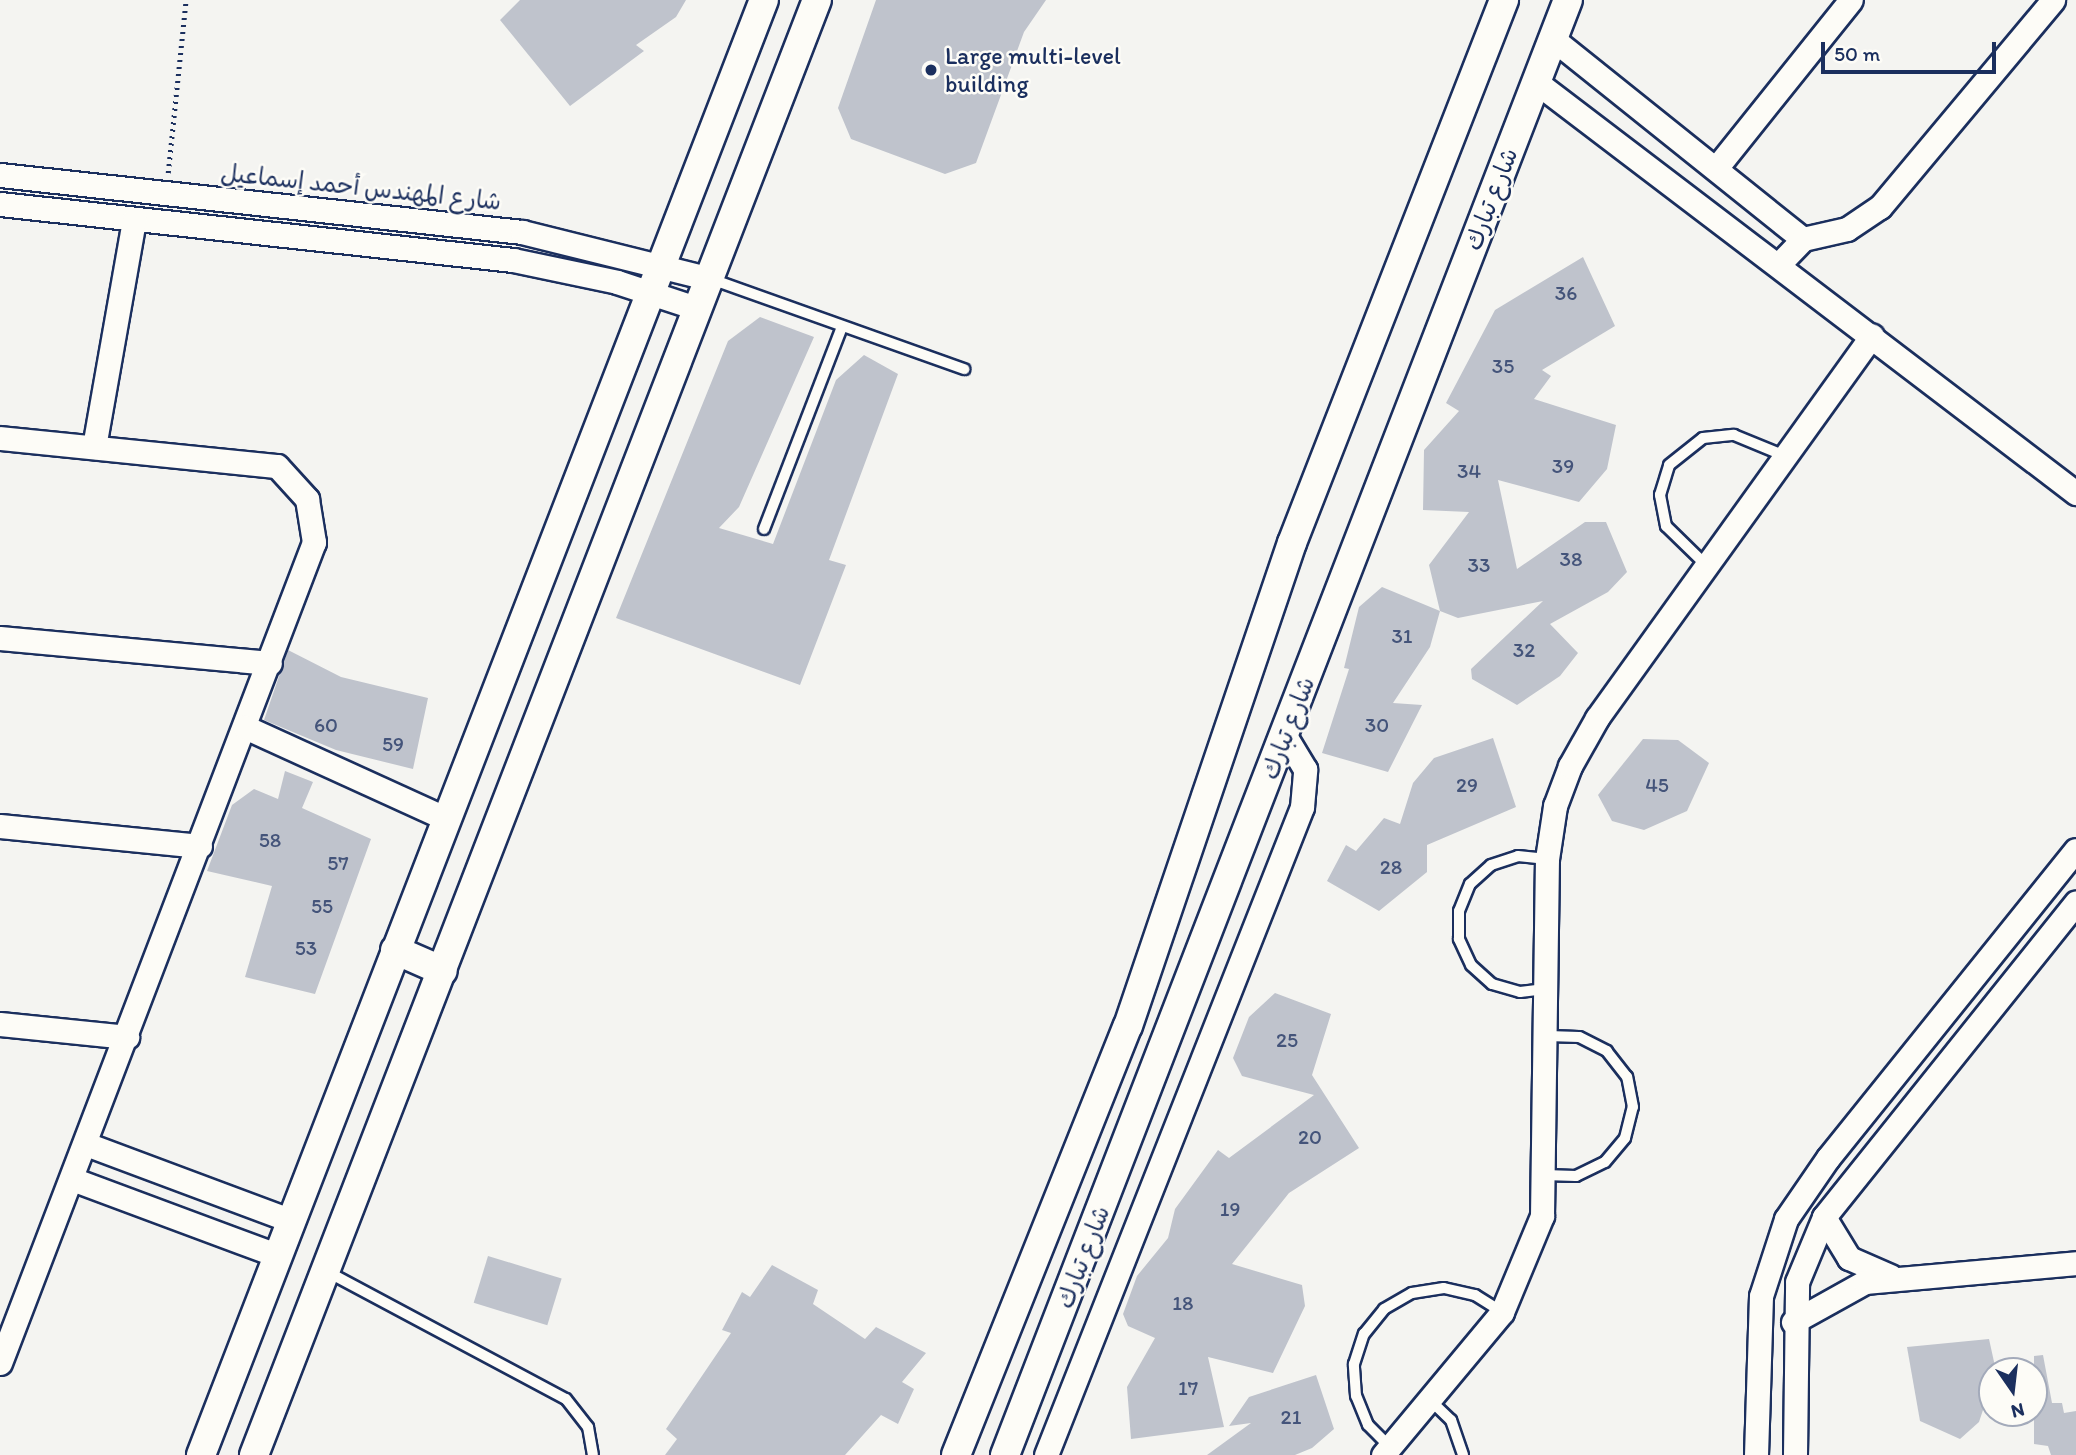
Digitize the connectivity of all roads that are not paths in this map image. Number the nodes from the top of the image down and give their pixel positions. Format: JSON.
{"nodes":[{"id":1,"x":764,"y":0,"type":"edge"},
{"id":2,"x":817,"y":0,"type":"edge"},
{"id":3,"x":1504,"y":0,"type":"edge"},
{"id":4,"x":1568,"y":0,"type":"edge"},
{"id":5,"x":2053,"y":0,"type":"edge"},
{"id":6,"x":1845,"y":3,"type":"edge"},
{"id":7,"x":1553,"y":39,"type":"junction"},
{"id":8,"x":1536,"y":82,"type":"junction"},
{"id":9,"x":1717,"y":167,"type":"junction"},
{"id":10,"x":0,"y":175,"type":"edge"},
{"id":11,"x":0,"y":204,"type":"edge"},
{"id":12,"x":134,"y":219,"type":"junction"},
{"id":13,"x":1803,"y":239,"type":"junction"},
{"id":14,"x":1780,"y":263,"type":"junction"},
{"id":15,"x":662,"y":266,"type":"junction"},
{"id":16,"x":711,"y":279,"type":"junction"},
{"id":17,"x":651,"y":292,"type":"junction"},
{"id":18,"x":699,"y":309,"type":"junction"},
{"id":19,"x":842,"y":327,"type":"junction"},
{"id":20,"x":1872,"y":336,"type":"junction"},
{"id":21,"x":964,"y":369,"type":"dead end"},
{"id":22,"x":0,"y":438,"type":"edge"},
{"id":23,"x":94,"y":447,"type":"junction"},
{"id":24,"x":1785,"y":456,"type":"junction"},
{"id":25,"x":2076,"y":492,"type":"edge"},
{"id":26,"x":764,"y":529,"type":"dead end"},
{"id":27,"x":1706,"y":565,"type":"junction"},
{"id":28,"x":0,"y":638,"type":"edge"},
{"id":29,"x":270,"y":663,"type":"junction"},
{"id":30,"x":245,"y":727,"type":"junction"},
{"id":31,"x":1285,"y":736,"type":"junction"},
{"id":32,"x":445,"y":818,"type":"junction"},
{"id":33,"x":0,"y":826,"type":"edge"},
{"id":34,"x":200,"y":846,"type":"junction"},
{"id":35,"x":2076,"y":850,"type":"edge"},
{"id":36,"x":1547,"y":859,"type":"junction"},
{"id":37,"x":2076,"y":903,"type":"edge"},
{"id":38,"x":395,"y":950,"type":"junction"},
{"id":39,"x":443,"y":971,"type":"junction"},
{"id":40,"x":1548,"y":989,"type":"junction"},
{"id":41,"x":0,"y":1024,"type":"edge"},
{"id":42,"x":1548,"y":1036,"type":"junction"},
{"id":43,"x":127,"y":1037,"type":"junction"},
{"id":44,"x":86,"y":1144,"type":"junction"},
{"id":45,"x":1544,"y":1175,"type":"junction"},
{"id":46,"x":72,"y":1179,"type":"junction"},
{"id":47,"x":1824,"y":1217,"type":"junction"},
{"id":48,"x":292,"y":1220,"type":"junction"},
{"id":49,"x":279,"y":1256,"type":"junction"},
{"id":50,"x":2076,"y":1263,"type":"edge"},
{"id":51,"x":326,"y":1271,"type":"junction"},
{"id":52,"x":1893,"y":1277,"type":"junction"},
{"id":53,"x":1502,"y":1312,"type":"junction"},
{"id":54,"x":1792,"y":1330,"type":"junction"},
{"id":55,"x":1757,"y":1336,"type":"junction"},
{"id":56,"x":0,"y":1363,"type":"edge"},
{"id":57,"x":1431,"y":1401,"type":"junction"},
{"id":58,"x":1055,"y":1450,"type":"edge"},
{"id":59,"x":1387,"y":1451,"type":"edge"},
{"id":60,"x":201,"y":1455,"type":"edge"},
{"id":61,"x":254,"y":1455,"type":"edge"},
{"id":62,"x":593,"y":1455,"type":"edge"},
{"id":63,"x":956,"y":1455,"type":"edge"},
{"id":64,"x":1005,"y":1455,"type":"edge"},
{"id":65,"x":1463,"y":1455,"type":"edge"},
{"id":66,"x":1756,"y":1455,"type":"edge"},
{"id":67,"x":1795,"y":1455,"type":"edge"}],
"edges":[{"from":1,"to":15,"type":"street"},
{"from":2,"to":16,"type":"street"},
{"from":3,"to":63,"type":"street","name":"شارع تبارك"},
{"from":4,"to":7,"type":"street","name":"شارع تبارك"},
{"from":5,"to":13,"type":"street"},
{"from":6,"to":9,"type":"street"},
{"from":7,"to":8,"type":"street","name":"شارع تبارك"},
{"from":7,"to":9,"type":"street"},
{"from":8,"to":14,"type":"street"},
{"from":8,"to":31,"type":"street","name":"شارع تبارك"},
{"from":9,"to":13,"type":"street"},
{"from":10,"to":15,"type":"street","name":"شارع المهندس أحمد إسماعيل"},
{"from":11,"to":12,"type":"street"},
{"from":12,"to":17,"type":"street"},
{"from":12,"to":23,"type":"street"},
{"from":13,"to":14,"type":"street"},
{"from":14,"to":20,"type":"street"},
{"from":15,"to":16,"type":"street","name":"شارع المهندس أحمد إسماعيل"},
{"from":15,"to":17,"type":"street"},
{"from":16,"to":18,"type":"street"},
{"from":16,"to":19,"type":"lane"},
{"from":17,"to":18,"type":"street"},
{"from":17,"to":32,"type":"street"},
{"from":18,"to":39,"type":"street"},
{"from":19,"to":21,"type":"lane"},
{"from":19,"to":26,"type":"lane"},
{"from":20,"to":24,"type":"street"},
{"from":20,"to":25,"type":"street"},
{"from":22,"to":23,"type":"street"},
{"from":23,"to":29,"type":"street"},
{"from":24,"to":27,"type":"street"},
{"from":24,"to":27,"type":"lane"},
{"from":27,"to":36,"type":"street"},
{"from":28,"to":29,"type":"street"},
{"from":29,"to":30,"type":"street"},
{"from":30,"to":32,"type":"street"},
{"from":30,"to":34,"type":"street"},
{"from":31,"to":58,"type":"street"},
{"from":31,"to":64,"type":"street","name":"شارع تبارك"},
{"from":32,"to":38,"type":"street"},
{"from":33,"to":34,"type":"street"},
{"from":34,"to":43,"type":"street"},
{"from":35,"to":55,"type":"street"},
{"from":36,"to":40,"type":"street"},
{"from":36,"to":40,"type":"lane"},
{"from":37,"to":47,"type":"street"},
{"from":38,"to":39,"type":"street"},
{"from":38,"to":48,"type":"street"},
{"from":39,"to":51,"type":"street"},
{"from":40,"to":42,"type":"street"},
{"from":41,"to":43,"type":"street"},
{"from":42,"to":45,"type":"street"},
{"from":42,"to":45,"type":"lane"},
{"from":43,"to":44,"type":"street"},
{"from":44,"to":46,"type":"street"},
{"from":44,"to":48,"type":"street"},
{"from":45,"to":53,"type":"street"},
{"from":46,"to":49,"type":"street"},
{"from":46,"to":56,"type":"street"},
{"from":47,"to":52,"type":"street"},
{"from":47,"to":54,"type":"street"},
{"from":48,"to":49,"type":"street"},
{"from":49,"to":60,"type":"street"},
{"from":50,"to":52,"type":"street"},
{"from":51,"to":61,"type":"street"},
{"from":51,"to":62,"type":"lane"},
{"from":52,"to":54,"type":"street"},
{"from":53,"to":57,"type":"street"},
{"from":53,"to":59,"type":"lane"},
{"from":54,"to":55,"type":"street"},
{"from":54,"to":67,"type":"street"},
{"from":55,"to":66,"type":"street"},
{"from":57,"to":59,"type":"street"},
{"from":57,"to":65,"type":"lane"}]}
